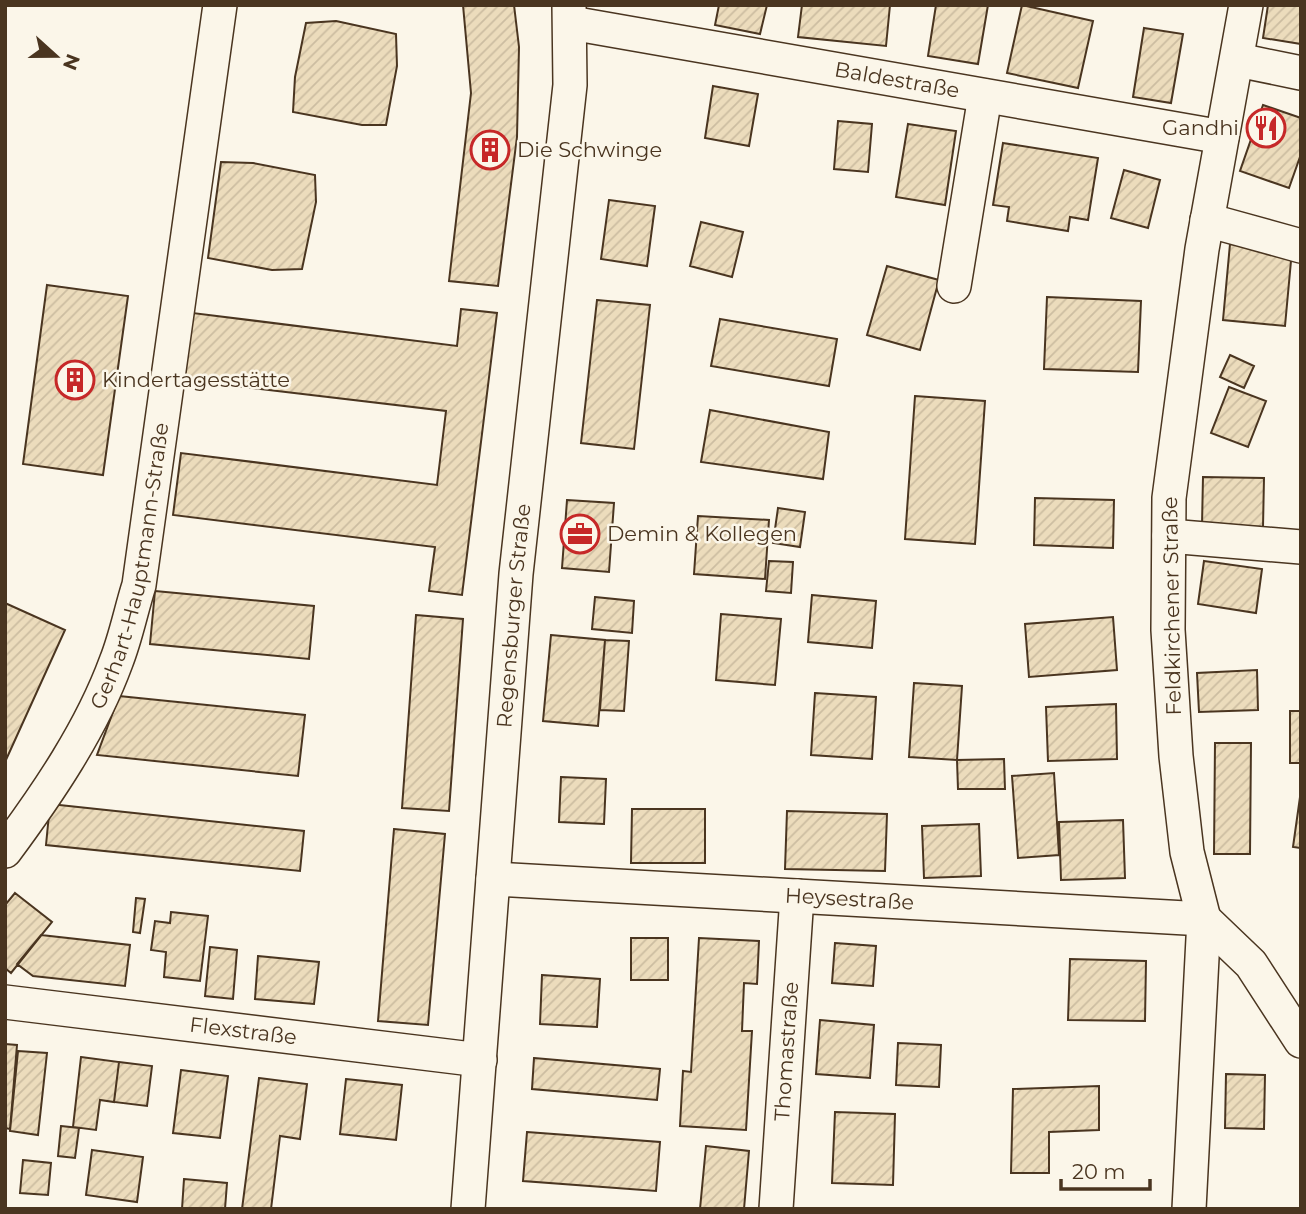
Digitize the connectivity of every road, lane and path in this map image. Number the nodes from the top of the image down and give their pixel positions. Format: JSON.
{"nodes":[{"id":1,"x":220,"y":5,"type":"edge"},
{"id":2,"x":1246,"y":5,"type":"edge"},
{"id":3,"x":570,"y":14,"type":"edge"},
{"id":4,"x":1238,"y":60,"type":"junction"},
{"id":5,"x":1301,"y":73,"type":"edge"},
{"id":6,"x":985,"y":96,"type":"junction"},
{"id":7,"x":1222,"y":137,"type":"junction"},
{"id":8,"x":1207,"y":220,"type":"junction"},
{"id":9,"x":1301,"y":246,"type":"edge"},
{"id":10,"x":954,"y":286,"type":"dead end"},
{"id":11,"x":1169,"y":536,"type":"junction"},
{"id":12,"x":1301,"y":547,"type":"edge"},
{"id":13,"x":5,"y":851,"type":"edge"},
{"id":14,"x":493,"y":879,"type":"junction"},
{"id":15,"x":797,"y":896,"type":"junction"},
{"id":16,"x":1204,"y":919,"type":"junction"},
{"id":17,"x":5,"y":1002,"type":"edge"},
{"id":18,"x":1301,"y":1041,"type":"edge"},
{"id":19,"x":480,"y":1060,"type":"junction"},
{"id":20,"x":468,"y":1209,"type":"edge"},
{"id":21,"x":776,"y":1209,"type":"edge"},
{"id":22,"x":1189,"y":1209,"type":"edge"}],
"edges":[{"from":1,"to":13,"type":"street","name":"Gerhart-Hauptmann-Straße"},
{"from":2,"to":4,"type":"street","name":"Feldkirchener Straße"},
{"from":3,"to":6,"type":"street","name":"Baldestraße"},
{"from":3,"to":14,"type":"street","name":"Regensburger Straße"},
{"from":4,"to":5,"type":"street"},
{"from":4,"to":7,"type":"street","name":"Feldkirchener Straße"},
{"from":6,"to":7,"type":"street","name":"Baldestraße"},
{"from":6,"to":10,"type":"street"},
{"from":7,"to":8,"type":"street","name":"Feldkirchener Straße"},
{"from":8,"to":9,"type":"street"},
{"from":8,"to":11,"type":"street","name":"Feldkirchener Straße"},
{"from":11,"to":12,"type":"street"},
{"from":11,"to":16,"type":"street","name":"Feldkirchener Straße"},
{"from":14,"to":15,"type":"street","name":"Heysestraße"},
{"from":14,"to":19,"type":"street","name":"Regensburger Straße"},
{"from":15,"to":16,"type":"street","name":"Heysestraße"},
{"from":15,"to":21,"type":"street","name":"Thomastraße"},
{"from":16,"to":18,"type":"street"},
{"from":16,"to":22,"type":"street","name":"Feldkirchener Straße"},
{"from":17,"to":19,"type":"street","name":"Flexstraße"},
{"from":19,"to":20,"type":"street","name":"Regensburger Straße"}]}
